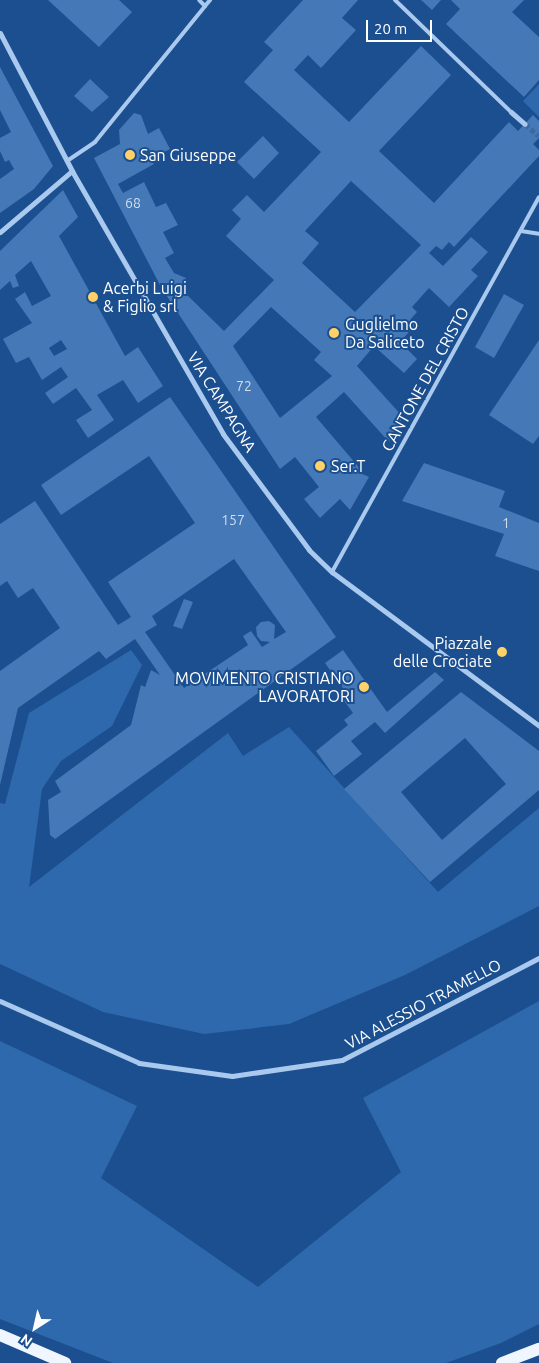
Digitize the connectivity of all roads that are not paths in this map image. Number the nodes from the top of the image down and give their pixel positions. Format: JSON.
{"nodes":[{"id":1,"x":199,"y":0,"type":"edge"},
{"id":2,"x":210,"y":0,"type":"edge"},
{"id":3,"x":394,"y":0,"type":"edge"},
{"id":4,"x":205,"y":6,"type":"junction"},
{"id":5,"x":0,"y":32,"type":"edge"},
{"id":6,"x":511,"y":112,"type":"joint"},
{"id":7,"x":525,"y":124,"type":"tunnel mouth"},
{"id":8,"x":67,"y":161,"type":"junction"},
{"id":9,"x":72,"y":171,"type":"junction"},
{"id":10,"x":539,"y":197,"type":"edge"},
{"id":11,"x":521,"y":231,"type":"junction"},
{"id":12,"x":0,"y":232,"type":"edge"},
{"id":13,"x":539,"y":234,"type":"edge"},
{"id":14,"x":332,"y":572,"type":"junction"},
{"id":15,"x":539,"y":726,"type":"edge"},
{"id":16,"x":539,"y":958,"type":"edge"},
{"id":17,"x":0,"y":1001,"type":"edge"},
{"id":18,"x":0,"y":1335,"type":"edge"},
{"id":19,"x":539,"y":1349,"type":"edge"},
{"id":20,"x":521,"y":1361,"type":"edge"},
{"id":21,"x":65,"y":1363,"type":"edge"},
{"id":22,"x":502,"y":1363,"type":"edge"}],
"edges":[{"from":1,"to":4,"type":"lane"},
{"from":2,"to":4,"type":"lane"},
{"from":3,"to":6,"type":"lane"},
{"from":4,"to":8,"type":"lane"},
{"from":5,"to":8,"type":"street","name":"VIA CAMPAGNA"},
{"from":6,"to":7,"type":"street"},
{"from":8,"to":9,"type":"street","name":"VIA CAMPAGNA"},
{"from":9,"to":12,"type":"street"},
{"from":9,"to":14,"type":"street","name":"VIA CAMPAGNA"},
{"from":10,"to":11,"type":"lane","name":"CANTONE DEL CRISTO"},
{"from":11,"to":13,"type":"lane"},
{"from":11,"to":14,"type":"lane","name":"CANTONE DEL CRISTO"},
{"from":14,"to":15,"type":"street","name":"VIA CAMPAGNA"},
{"from":16,"to":17,"type":"street","name":"VIA ALESSIO TRAMELLO"},
{"from":18,"to":21,"type":"main road"},
{"from":19,"to":20,"type":"main road"},
{"from":20,"to":22,"type":"main road"}]}
